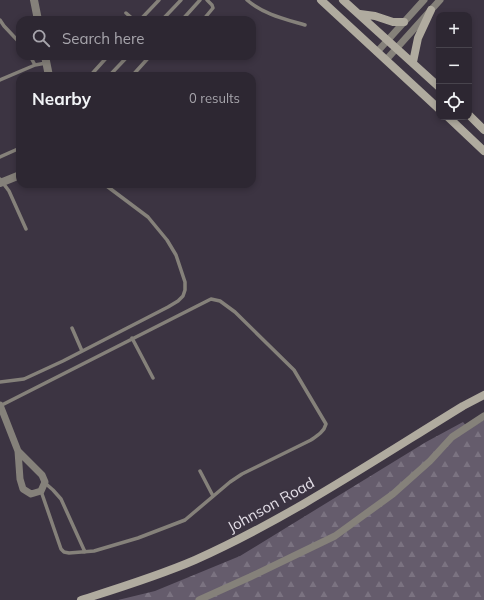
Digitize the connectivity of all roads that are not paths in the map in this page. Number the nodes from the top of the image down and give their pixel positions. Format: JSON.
{"nodes":[{"id":1,"x":34,"y":0,"type":"edge"},
{"id":2,"x":159,"y":0,"type":"edge"},
{"id":3,"x":181,"y":0,"type":"edge"},
{"id":4,"x":200,"y":0,"type":"edge"},
{"id":5,"x":207,"y":0,"type":"edge"},
{"id":6,"x":247,"y":0,"type":"edge"},
{"id":7,"x":321,"y":0,"type":"edge"},
{"id":8,"x":343,"y":0,"type":"edge"},
{"id":9,"x":424,"y":0,"type":"edge"},
{"id":10,"x":440,"y":0,"type":"edge"},
{"id":11,"x":431,"y":10,"type":"junction"},
{"id":12,"x":126,"y":13,"type":"dead end"},
{"id":13,"x":360,"y":14,"type":"junction"},
{"id":14,"x":37,"y":16,"type":"edge"},
{"id":15,"x":129,"y":16,"type":"edge"},
{"id":16,"x":144,"y":16,"type":"edge"},
{"id":17,"x":166,"y":16,"type":"edge"},
{"id":18,"x":186,"y":16,"type":"edge"},
{"id":19,"x":206,"y":16,"type":"edge"},
{"id":20,"x":0,"y":20,"type":"edge"},
{"id":21,"x":404,"y":22,"type":"junction"},
{"id":22,"x":305,"y":26,"type":"dead end"},
{"id":23,"x":16,"y":39,"type":"edge"},
{"id":24,"x":388,"y":40,"type":"junction"},
{"id":25,"x":397,"y":48,"type":"junction"},
{"id":26,"x":377,"y":52,"type":"junction"},
{"id":27,"x":32,"y":60,"type":"edge"},
{"id":28,"x":46,"y":60,"type":"edge"},
{"id":29,"x":104,"y":60,"type":"edge"},
{"id":30,"x":124,"y":60,"type":"edge"},
{"id":31,"x":146,"y":60,"type":"edge"},
{"id":32,"x":386,"y":60,"type":"junction"},
{"id":33,"x":413,"y":62,"type":"junction"},
{"id":34,"x":34,"y":65,"type":"junction"},
{"id":35,"x":18,"y":72,"type":"edge"},
{"id":36,"x":48,"y":72,"type":"edge"},
{"id":37,"x":94,"y":72,"type":"edge"},
{"id":38,"x":113,"y":72,"type":"edge"},
{"id":39,"x":136,"y":72,"type":"edge"},
{"id":40,"x":16,"y":73,"type":"edge"},
{"id":41,"x":0,"y":80,"type":"edge"},
{"id":42,"x":436,"y":84,"type":"edge"},
{"id":43,"x":436,"y":106,"type":"edge"},
{"id":44,"x":472,"y":118,"type":"edge"},
{"id":45,"x":451,"y":120,"type":"edge"},
{"id":46,"x":484,"y":130,"type":"edge"},
{"id":47,"x":16,"y":150,"type":"edge"},
{"id":48,"x":484,"y":151,"type":"edge"},
{"id":49,"x":0,"y":157,"type":"edge"},
{"id":50,"x":16,"y":176,"type":"edge"},
{"id":51,"x":1,"y":181,"type":"edge"},
{"id":52,"x":109,"y":188,"type":"edge"},
{"id":53,"x":26,"y":229,"type":"dead end"},
{"id":54,"x":72,"y":328,"type":"dead end"},
{"id":55,"x":132,"y":338,"type":"junction"},
{"id":56,"x":82,"y":351,"type":"junction"},
{"id":57,"x":153,"y":378,"type":"dead end"},
{"id":58,"x":0,"y":382,"type":"edge"},
{"id":59,"x":484,"y":388,"type":"edge"},
{"id":60,"x":484,"y":395,"type":"edge"},
{"id":61,"x":0,"y":405,"type":"edge"},
{"id":62,"x":463,"y":406,"type":"junction"},
{"id":63,"x":484,"y":416,"type":"edge"},
{"id":64,"x":18,"y":451,"type":"junction"},
{"id":65,"x":200,"y":471,"type":"dead end"},
{"id":66,"x":45,"y":482,"type":"junction"},
{"id":67,"x":41,"y":491,"type":"junction"},
{"id":68,"x":213,"y":496,"type":"junction"},
{"id":69,"x":85,"y":552,"type":"junction"},
{"id":70,"x":80,"y":600,"type":"edge"},
{"id":71,"x":199,"y":600,"type":"edge"}],
"edges":[{"from":1,"to":14,"type":"street"},
{"from":2,"to":16,"type":"lane"},
{"from":3,"to":17,"type":"lane"},
{"from":4,"to":18,"type":"lane"},
{"from":5,"to":19,"type":"lane"},
{"from":6,"to":22,"type":"lane"},
{"from":7,"to":26,"type":"main road"},
{"from":8,"to":13,"type":"main road"},
{"from":9,"to":21,"type":"street"},
{"from":10,"to":11,"type":"street"},
{"from":11,"to":25,"type":"street"},
{"from":11,"to":33,"type":"main road"},
{"from":12,"to":15,"type":"lane"},
{"from":13,"to":21,"type":"main road"},
{"from":13,"to":24,"type":"main road"},
{"from":20,"to":23,"type":"lane"},
{"from":21,"to":24,"type":"street"},
{"from":24,"to":25,"type":"main road"},
{"from":24,"to":26,"type":"street"},
{"from":25,"to":32,"type":"street"},
{"from":25,"to":33,"type":"main road"},
{"from":26,"to":32,"type":"main road"},
{"from":27,"to":34,"type":"lane"},
{"from":28,"to":34,"type":"lane"},
{"from":28,"to":36,"type":"street"},
{"from":29,"to":37,"type":"lane"},
{"from":30,"to":38,"type":"lane"},
{"from":31,"to":39,"type":"lane"},
{"from":32,"to":43,"type":"main road"},
{"from":33,"to":42,"type":"main road"},
{"from":34,"to":35,"type":"lane"},
{"from":40,"to":41,"type":"lane"},
{"from":44,"to":46,"type":"main road"},
{"from":45,"to":48,"type":"main road"},
{"from":47,"to":49,"type":"lane"},
{"from":50,"to":51,"type":"street"},
{"from":51,"to":53,"type":"lane"},
{"from":52,"to":56,"type":"lane"},
{"from":54,"to":56,"type":"lane"},
{"from":55,"to":57,"type":"lane"},
{"from":55,"to":61,"type":"lane"},
{"from":55,"to":68,"type":"lane"},
{"from":56,"to":58,"type":"lane"},
{"from":59,"to":62,"type":"main road","name":"Johnson Road"},
{"from":60,"to":62,"type":"main road","name":"Johnson Road"},
{"from":61,"to":64,"type":"street"},
{"from":62,"to":70,"type":"main road","name":"Johnson Road"},
{"from":63,"to":71,"type":"street"},
{"from":64,"to":66,"type":"street"},
{"from":64,"to":67,"type":"street"},
{"from":65,"to":68,"type":"lane"},
{"from":66,"to":67,"type":"street"},
{"from":66,"to":69,"type":"lane"},
{"from":67,"to":69,"type":"lane"},
{"from":68,"to":69,"type":"lane"}]}
